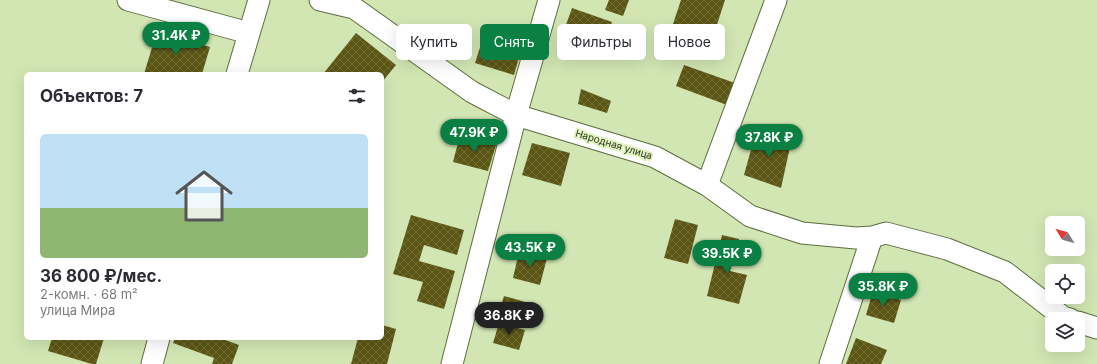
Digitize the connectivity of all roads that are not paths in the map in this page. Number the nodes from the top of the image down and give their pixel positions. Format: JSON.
{"nodes":[{"id":1,"x":128,"y":0,"type":"edge"},
{"id":2,"x":259,"y":0,"type":"edge"},
{"id":3,"x":320,"y":0,"type":"edge"},
{"id":4,"x":549,"y":0,"type":"edge"},
{"id":5,"x":776,"y":0,"type":"edge"},
{"id":6,"x":250,"y":33,"type":"junction"},
{"id":7,"x":238,"y":72,"type":"edge"},
{"id":8,"x":516,"y":115,"type":"junction"},
{"id":9,"x":707,"y":185,"type":"junction"},
{"id":10,"x":872,"y":237,"type":"junction"},
{"id":11,"x":1057,"y":312,"type":"edge"},
{"id":12,"x":1085,"y":324,"type":"edge"},
{"id":13,"x":1097,"y":328,"type":"edge"},
{"id":14,"x":158,"y":340,"type":"edge"},
{"id":15,"x":152,"y":364,"type":"edge"},
{"id":16,"x":452,"y":364,"type":"edge"},
{"id":17,"x":830,"y":364,"type":"edge"}],
"edges":[{"from":1,"to":6,"type":"street"},
{"from":2,"to":6,"type":"street"},
{"from":3,"to":8,"type":"street","name":"Народная улица"},
{"from":4,"to":8,"type":"street"},
{"from":5,"to":9,"type":"street"},
{"from":6,"to":7,"type":"street"},
{"from":8,"to":9,"type":"street","name":"Народная улица"},
{"from":8,"to":16,"type":"street"},
{"from":9,"to":10,"type":"street","name":"Народная улица"},
{"from":10,"to":11,"type":"street","name":"Народная улица"},
{"from":10,"to":17,"type":"street"},
{"from":12,"to":13,"type":"street"},
{"from":14,"to":15,"type":"street"}]}
